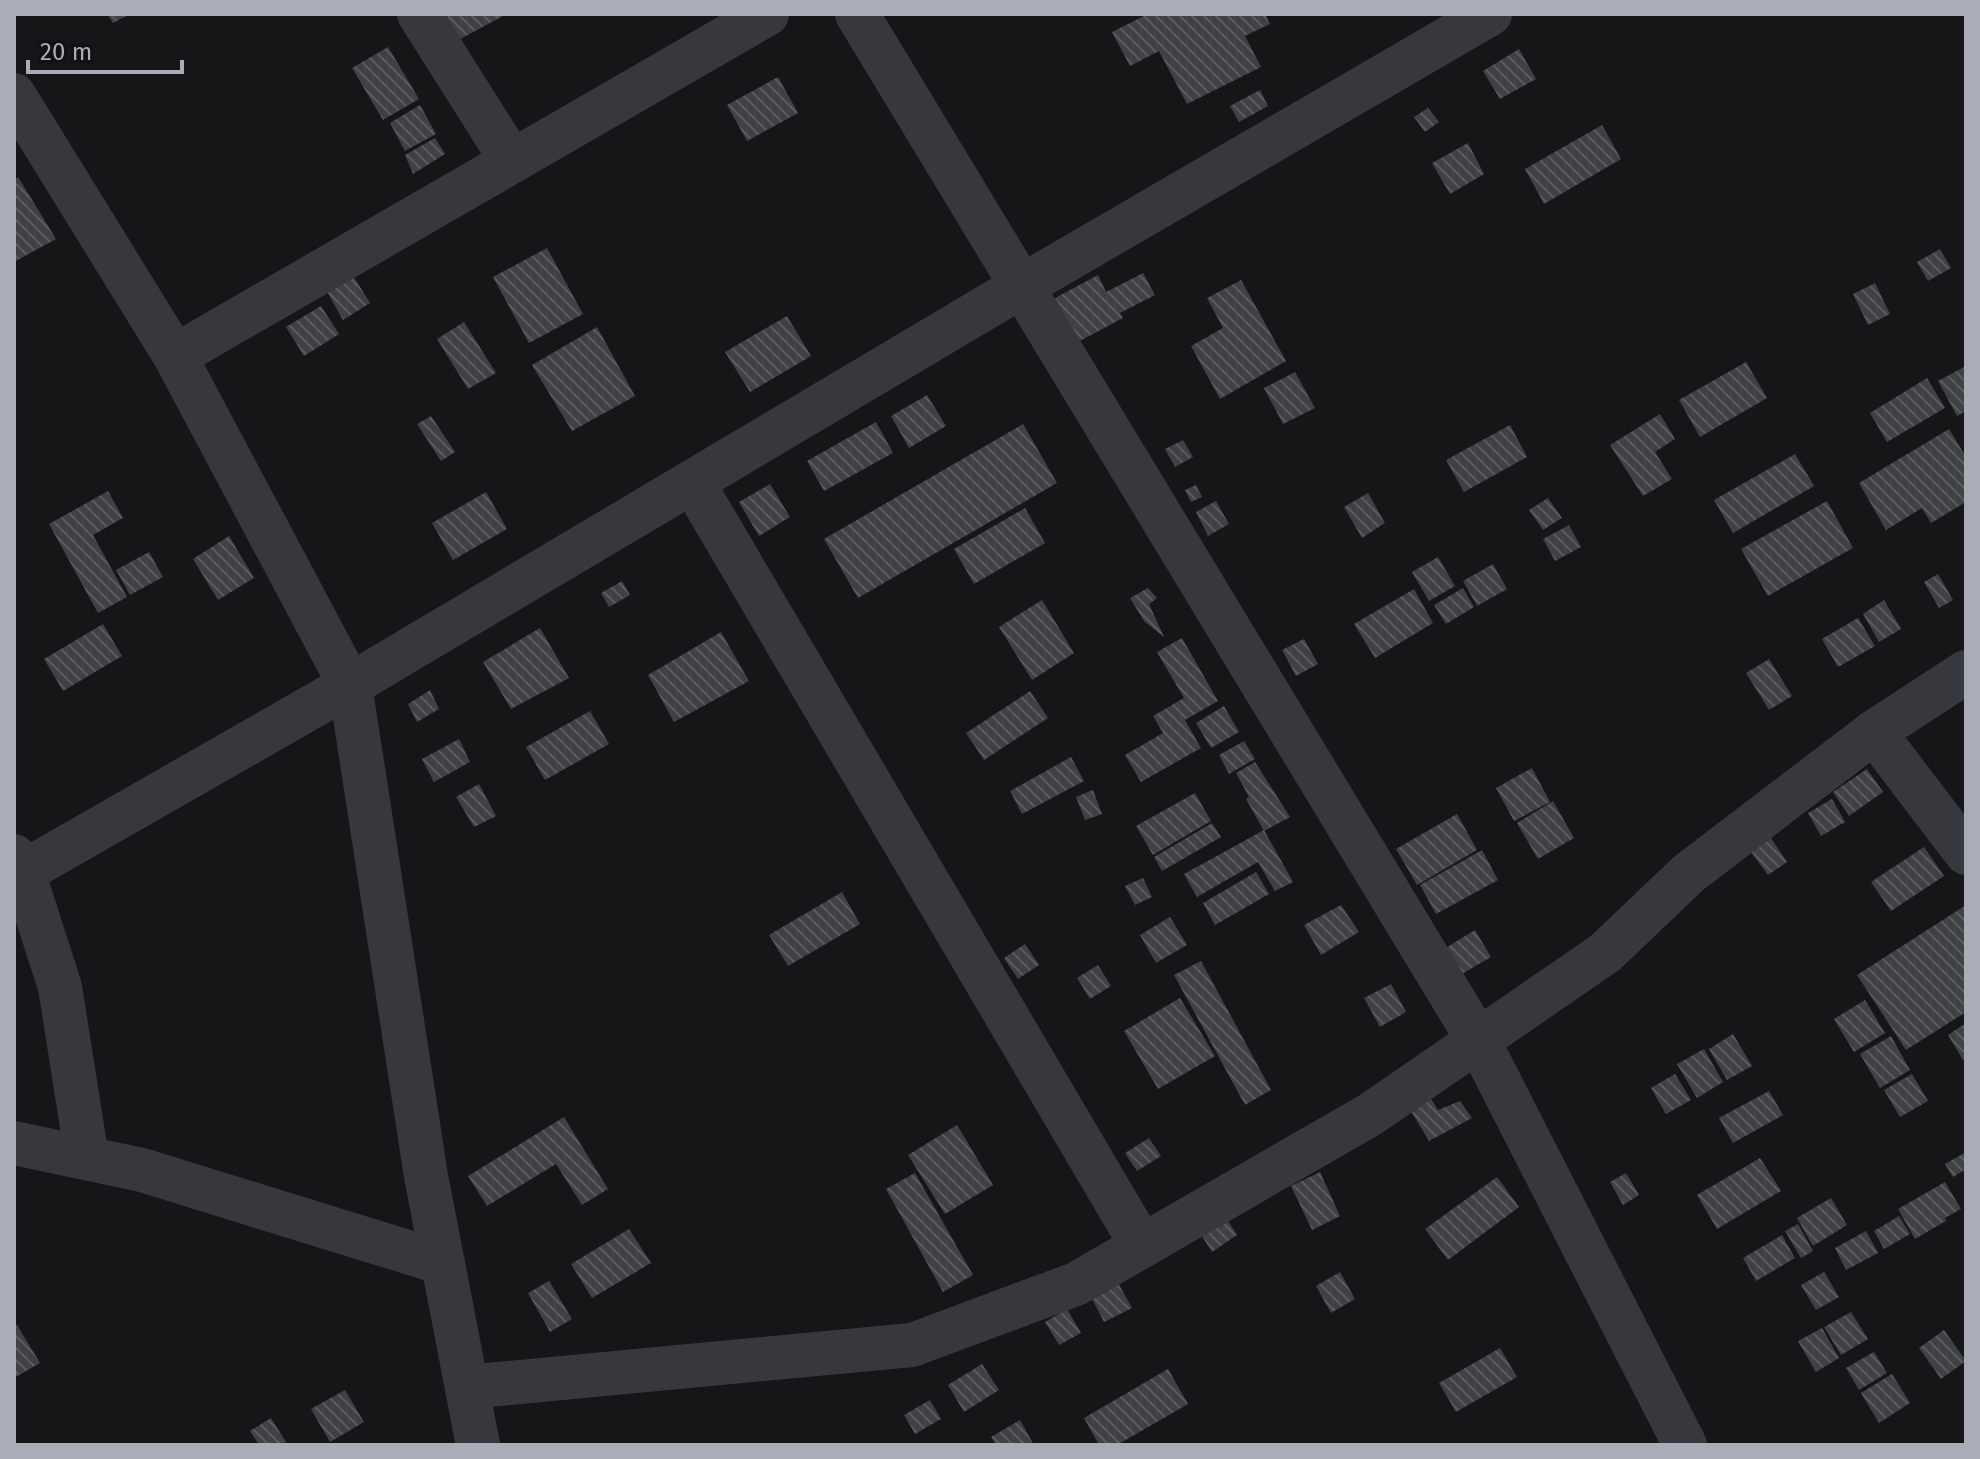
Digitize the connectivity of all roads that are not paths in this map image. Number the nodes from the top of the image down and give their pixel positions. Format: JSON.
{"nodes":[{"id":1,"x":419,"y":14,"type":"edge"},
{"id":2,"x":767,"y":14,"type":"edge"},
{"id":3,"x":857,"y":14,"type":"edge"},
{"id":4,"x":1490,"y":14,"type":"edge"},
{"id":5,"x":14,"y":95,"type":"edge"},
{"id":6,"x":512,"y":161,"type":"junction"},
{"id":7,"x":1022,"y":286,"type":"junction"},
{"id":8,"x":175,"y":356,"type":"junction"},
{"id":9,"x":693,"y":483,"type":"junction"},
{"id":10,"x":1966,"y":672,"type":"edge"},
{"id":11,"x":350,"y":685,"type":"junction"},
{"id":12,"x":1874,"y":732,"type":"junction"},
{"id":13,"x":1966,"y":853,"type":"edge"},
{"id":14,"x":18,"y":864,"type":"edge"},
{"id":15,"x":1478,"y":1040,"type":"junction"},
{"id":16,"x":14,"y":1143,"type":"edge"},
{"id":17,"x":87,"y":1158,"type":"junction"},
{"id":18,"x":1142,"y":1246,"type":"junction"},
{"id":19,"x":443,"y":1263,"type":"junction"},
{"id":20,"x":467,"y":1387,"type":"junction"},
{"id":21,"x":478,"y":1445,"type":"edge"},
{"id":22,"x":1685,"y":1445,"type":"edge"}],
"edges":[{"from":1,"to":6,"type":"street"},
{"from":2,"to":6,"type":"street"},
{"from":3,"to":7,"type":"street"},
{"from":4,"to":7,"type":"street"},
{"from":5,"to":8,"type":"street"},
{"from":6,"to":8,"type":"street"},
{"from":7,"to":9,"type":"street"},
{"from":7,"to":15,"type":"street"},
{"from":8,"to":11,"type":"street"},
{"from":9,"to":11,"type":"street"},
{"from":9,"to":18,"type":"street"},
{"from":10,"to":12,"type":"street"},
{"from":11,"to":14,"type":"street"},
{"from":11,"to":19,"type":"street"},
{"from":12,"to":13,"type":"street"},
{"from":12,"to":15,"type":"street"},
{"from":14,"to":17,"type":"street"},
{"from":15,"to":18,"type":"street"},
{"from":15,"to":22,"type":"street"},
{"from":16,"to":17,"type":"street"},
{"from":17,"to":19,"type":"street"},
{"from":18,"to":20,"type":"street"},
{"from":19,"to":20,"type":"street"},
{"from":20,"to":21,"type":"street"}]}
